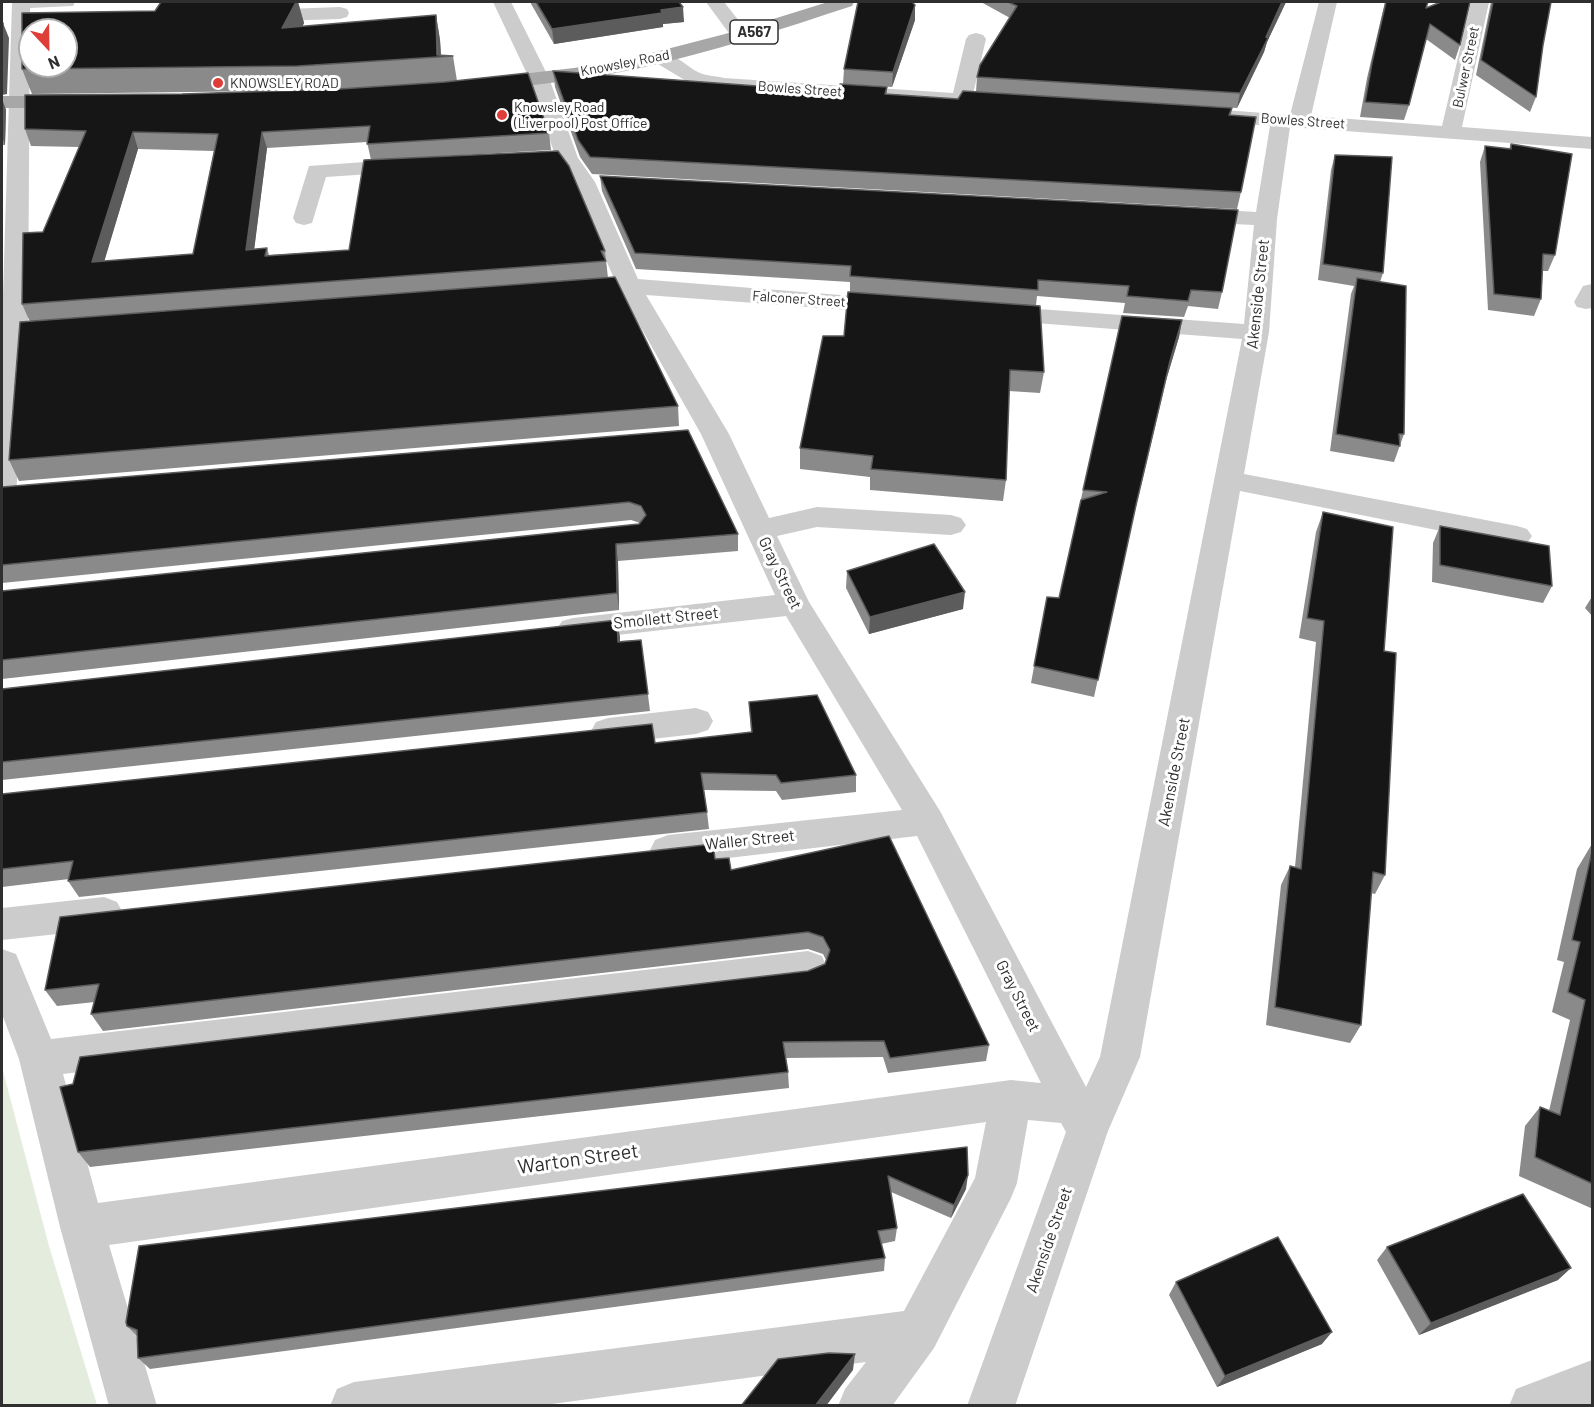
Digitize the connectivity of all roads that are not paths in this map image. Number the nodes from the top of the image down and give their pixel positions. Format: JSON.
{"nodes":[{"id":1,"x":21,"y":2,"type":"edge"},
{"id":2,"x":66,"y":2,"type":"edge"},
{"id":3,"x":501,"y":2,"type":"edge"},
{"id":4,"x":715,"y":2,"type":"edge"},
{"id":5,"x":846,"y":2,"type":"edge"},
{"id":6,"x":1328,"y":2,"type":"edge"},
{"id":7,"x":1480,"y":2,"type":"edge"},
{"id":8,"x":340,"y":13,"type":"dead end"},
{"id":9,"x":247,"y":16,"type":"edge"},
{"id":10,"x":741,"y":36,"type":"junction"},
{"id":11,"x":976,"y":39,"type":"dead end"},
{"id":12,"x":660,"y":57,"type":"junction"},
{"id":13,"x":539,"y":78,"type":"junction"},
{"id":14,"x":468,"y":86,"type":"edge"},
{"id":15,"x":962,"y":99,"type":"junction"},
{"id":16,"x":10,"y":102,"type":"edge"},
{"id":17,"x":88,"y":102,"type":"edge"},
{"id":18,"x":1021,"y":103,"type":"edge"},
{"id":19,"x":1187,"y":113,"type":"edge"},
{"id":20,"x":1290,"y":120,"type":"junction"},
{"id":21,"x":1450,"y":133,"type":"junction"},
{"id":22,"x":1593,"y":144,"type":"edge"},
{"id":23,"x":424,"y":165,"type":"edge"},
{"id":24,"x":1171,"y":214,"type":"edge"},
{"id":25,"x":304,"y":218,"type":"dead end"},
{"id":26,"x":1266,"y":219,"type":"junction"},
{"id":27,"x":629,"y":286,"type":"junction"},
{"id":28,"x":593,"y":289,"type":"edge"},
{"id":29,"x":913,"y":307,"type":"edge"},
{"id":30,"x":972,"y":311,"type":"edge"},
{"id":31,"x":86,"y":327,"type":"edge"},
{"id":32,"x":1256,"y":332,"type":"junction"},
{"id":33,"x":8,"y":333,"type":"edge"},
{"id":34,"x":1228,"y":480,"type":"junction"},
{"id":35,"x":10,"y":493,"type":"edge"},
{"id":36,"x":2,"y":520,"type":"edge"},
{"id":37,"x":951,"y":525,"type":"dead end"},
{"id":38,"x":759,"y":530,"type":"junction"},
{"id":39,"x":1517,"y":536,"type":"dead end"},
{"id":40,"x":794,"y":604,"type":"junction"},
{"id":41,"x":545,"y":632,"type":"edge"},
{"id":42,"x":696,"y":721,"type":"dead end"},
{"id":43,"x":578,"y":734,"type":"edge"},
{"id":44,"x":927,"y":820,"type":"junction"},
{"id":45,"x":630,"y":854,"type":"edge"},
{"id":46,"x":132,"y":910,"type":"edge"},
{"id":47,"x":2,"y":924,"type":"edge"},
{"id":48,"x":2,"y":966,"type":"edge"},
{"id":49,"x":808,"y":968,"type":"edge"},
{"id":50,"x":39,"y":1059,"type":"junction"},
{"id":51,"x":1011,"y":1099,"type":"junction"},
{"id":52,"x":1081,"y":1118,"type":"junction"},
{"id":53,"x":82,"y":1227,"type":"junction"},
{"id":54,"x":918,"y":1332,"type":"junction"},
{"id":55,"x":1593,"y":1384,"type":"edge"},
{"id":56,"x":567,"y":1391,"type":"edge"},
{"id":57,"x":133,"y":1406,"type":"edge"},
{"id":58,"x":354,"y":1406,"type":"edge"},
{"id":59,"x":862,"y":1406,"type":"edge"},
{"id":60,"x":991,"y":1406,"type":"edge"},
{"id":61,"x":1533,"y":1406,"type":"edge"}],
"edges":[{"from":1,"to":2,"type":"street"},
{"from":1,"to":16,"type":"street"},
{"from":3,"to":13,"type":"street","name":"Gray Street"},
{"from":4,"to":10,"type":"street"},
{"from":5,"to":10,"type":"main road","name":"Knowsley Road","number":"A567"},
{"from":6,"to":20,"type":"street","name":"Akenside Street"},
{"from":7,"to":21,"type":"street","name":"Bulwer Street"},
{"from":8,"to":9,"type":"street"},
{"from":10,"to":12,"type":"main road","name":"Knowsley Road","number":"A567"},
{"from":11,"to":15,"type":"street"},
{"from":12,"to":13,"type":"main road","name":"Knowsley Road","number":"A567"},
{"from":12,"to":15,"type":"street","name":"Bowles Street"},
{"from":13,"to":14,"type":"main road","name":"Knowsley Road","number":"A567"},
{"from":13,"to":27,"type":"street","name":"Gray Street"},
{"from":15,"to":18,"type":"street","name":"Bowles Street"},
{"from":16,"to":17,"type":"main road"},
{"from":16,"to":33,"type":"street"},
{"from":19,"to":20,"type":"street","name":"Bowles Street"},
{"from":20,"to":21,"type":"street","name":"Bowles Street"},
{"from":20,"to":26,"type":"street","name":"Akenside Street"},
{"from":21,"to":22,"type":"street","name":"Bowles Street"},
{"from":23,"to":25,"type":"street"},
{"from":24,"to":26,"type":"street"},
{"from":26,"to":32,"type":"street","name":"Akenside Street"},
{"from":27,"to":28,"type":"street","name":"Falconer Street"},
{"from":27,"to":29,"type":"street","name":"Falconer Street"},
{"from":27,"to":38,"type":"street","name":"Gray Street"},
{"from":30,"to":32,"type":"street"},
{"from":31,"to":33,"type":"street"},
{"from":32,"to":34,"type":"street","name":"Akenside Street"},
{"from":33,"to":35,"type":"street"},
{"from":34,"to":39,"type":"street"},
{"from":34,"to":52,"type":"street","name":"Akenside Street"},
{"from":35,"to":36,"type":"street"},
{"from":37,"to":38,"type":"street"},
{"from":38,"to":40,"type":"street","name":"Gray Street"},
{"from":40,"to":41,"type":"street","name":"Smollett Street"},
{"from":40,"to":44,"type":"street","name":"Gray Street"},
{"from":42,"to":43,"type":"street"},
{"from":44,"to":45,"type":"street","name":"Waller Street"},
{"from":44,"to":52,"type":"street","name":"Gray Street"},
{"from":46,"to":47,"type":"street"},
{"from":48,"to":50,"type":"street"},
{"from":49,"to":50,"type":"street"},
{"from":50,"to":53,"type":"street"},
{"from":51,"to":52,"type":"street","name":"Warton Street"},
{"from":51,"to":53,"type":"street","name":"Warton Street"},
{"from":51,"to":54,"type":"street"},
{"from":52,"to":60,"type":"street","name":"Akenside Street"},
{"from":53,"to":57,"type":"street"},
{"from":54,"to":56,"type":"street"},
{"from":54,"to":59,"type":"street"},
{"from":55,"to":61,"type":"street"},
{"from":56,"to":58,"type":"street"}]}
